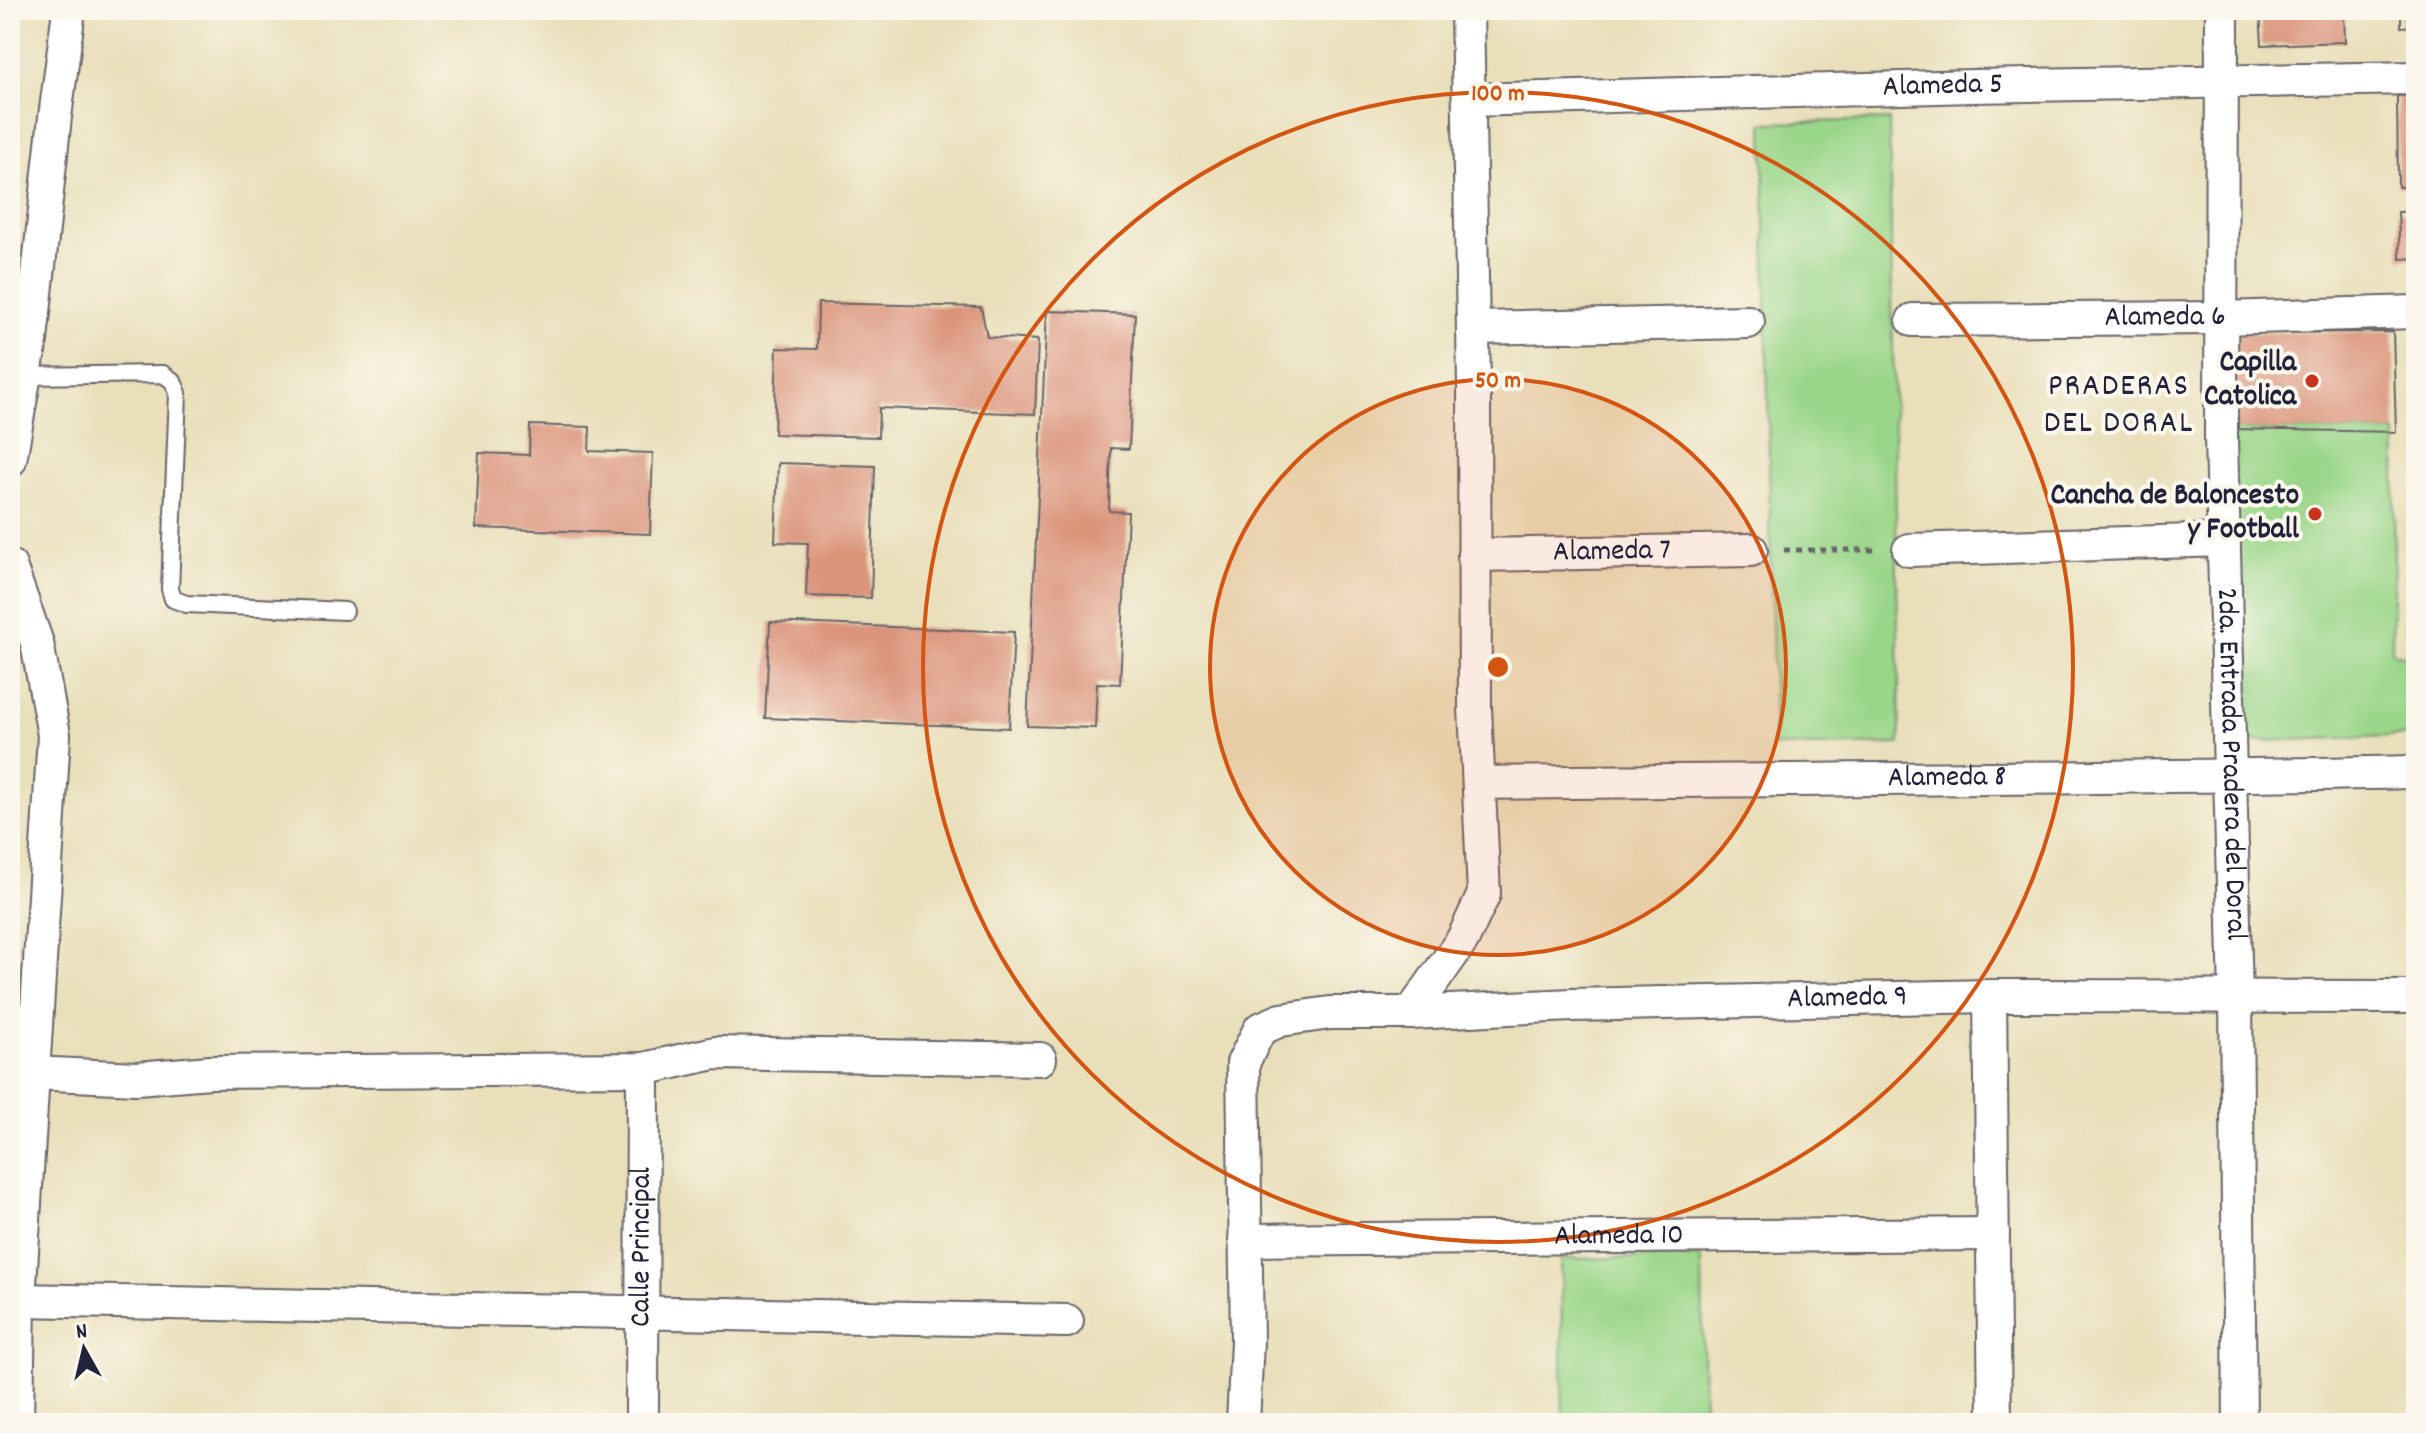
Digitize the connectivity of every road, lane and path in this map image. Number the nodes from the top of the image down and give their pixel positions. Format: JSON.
{"nodes":[{"id":1,"x":69,"y":10,"type":"edge"},
{"id":2,"x":1467,"y":10,"type":"edge"},
{"id":3,"x":2222,"y":10,"type":"edge"},
{"id":4,"x":2416,"y":78,"type":"edge"},
{"id":5,"x":2221,"y":82,"type":"junction"},
{"id":6,"x":1469,"y":100,"type":"junction"},
{"id":7,"x":2416,"y":312,"type":"edge"},
{"id":8,"x":2221,"y":318,"type":"junction"},
{"id":9,"x":1913,"y":320,"type":"dead end"},
{"id":10,"x":1748,"y":322,"type":"dead end"},
{"id":11,"x":1473,"y":328,"type":"junction"},
{"id":12,"x":25,"y":376,"type":"junction"},
{"id":13,"x":10,"y":460,"type":"edge"},
{"id":14,"x":2224,"y":540,"type":"junction"},
{"id":15,"x":1751,"y":550,"type":"joint"},
{"id":16,"x":1909,"y":550,"type":"joint"},
{"id":17,"x":1474,"y":555,"type":"junction"},
{"id":18,"x":10,"y":566,"type":"edge"},
{"id":19,"x":345,"y":611,"type":"dead end"},
{"id":20,"x":2416,"y":772,"type":"edge"},
{"id":21,"x":2230,"y":776,"type":"junction"},
{"id":22,"x":1479,"y":783,"type":"junction"},
{"id":23,"x":1990,"y":996,"type":"junction"},
{"id":24,"x":2236,"y":997,"type":"junction"},
{"id":25,"x":2416,"y":997,"type":"edge"},
{"id":26,"x":1411,"y":1013,"type":"junction"},
{"id":27,"x":1040,"y":1059,"type":"dead end"},
{"id":28,"x":643,"y":1069,"type":"junction"},
{"id":29,"x":32,"y":1073,"type":"junction"},
{"id":30,"x":1993,"y":1234,"type":"junction"},
{"id":31,"x":1245,"y":1240,"type":"junction"},
{"id":32,"x":19,"y":1300,"type":"junction"},
{"id":33,"x":642,"y":1314,"type":"junction"},
{"id":34,"x":1067,"y":1321,"type":"dead end"},
{"id":35,"x":17,"y":1423,"type":"edge"},
{"id":36,"x":642,"y":1423,"type":"edge"},
{"id":37,"x":1243,"y":1423,"type":"edge"},
{"id":38,"x":1995,"y":1423,"type":"edge"},
{"id":39,"x":2240,"y":1423,"type":"edge"}],
"edges":[{"from":1,"to":12,"type":"street"},
{"from":2,"to":6,"type":"street"},
{"from":3,"to":5,"type":"street","name":"2da. Entrada Pradera del Doral"},
{"from":4,"to":5,"type":"street","name":"Alameda 5"},
{"from":5,"to":6,"type":"street","name":"Alameda 5"},
{"from":5,"to":8,"type":"street","name":"2da. Entrada Pradera del Doral"},
{"from":6,"to":11,"type":"street"},
{"from":7,"to":8,"type":"street","name":"Alameda 6"},
{"from":8,"to":9,"type":"street","name":"Alameda 6"},
{"from":8,"to":14,"type":"street","name":"2da. Entrada Pradera del Doral"},
{"from":10,"to":11,"type":"street"},
{"from":11,"to":17,"type":"street"},
{"from":12,"to":13,"type":"street"},
{"from":12,"to":19,"type":"lane"},
{"from":14,"to":16,"type":"street"},
{"from":14,"to":21,"type":"street","name":"2da. Entrada Pradera del Doral"},
{"from":15,"to":16,"type":"path"},
{"from":15,"to":17,"type":"street","name":"Alameda 7"},
{"from":17,"to":22,"type":"street"},
{"from":18,"to":29,"type":"street"},
{"from":20,"to":21,"type":"street","name":"Alameda 8"},
{"from":21,"to":22,"type":"street","name":"Alameda 8"},
{"from":21,"to":24,"type":"street","name":"2da. Entrada Pradera del Doral"},
{"from":22,"to":26,"type":"street"},
{"from":23,"to":24,"type":"street","name":"Alameda 9"},
{"from":23,"to":26,"type":"street","name":"Alameda 9"},
{"from":23,"to":30,"type":"street"},
{"from":24,"to":25,"type":"street","name":"Alameda 9"},
{"from":24,"to":39,"type":"street","name":"2da. Entrada Pradera del Doral"},
{"from":26,"to":31,"type":"street","name":"Alameda 9"},
{"from":27,"to":28,"type":"street"},
{"from":28,"to":29,"type":"street"},
{"from":28,"to":33,"type":"street","name":"Calle Principal"},
{"from":29,"to":32,"type":"street"},
{"from":30,"to":31,"type":"street","name":"Alameda 10"},
{"from":30,"to":38,"type":"street"},
{"from":31,"to":37,"type":"street"},
{"from":32,"to":33,"type":"street"},
{"from":32,"to":35,"type":"street"},
{"from":33,"to":34,"type":"street"},
{"from":33,"to":36,"type":"street","name":"Calle Principal"}]}
